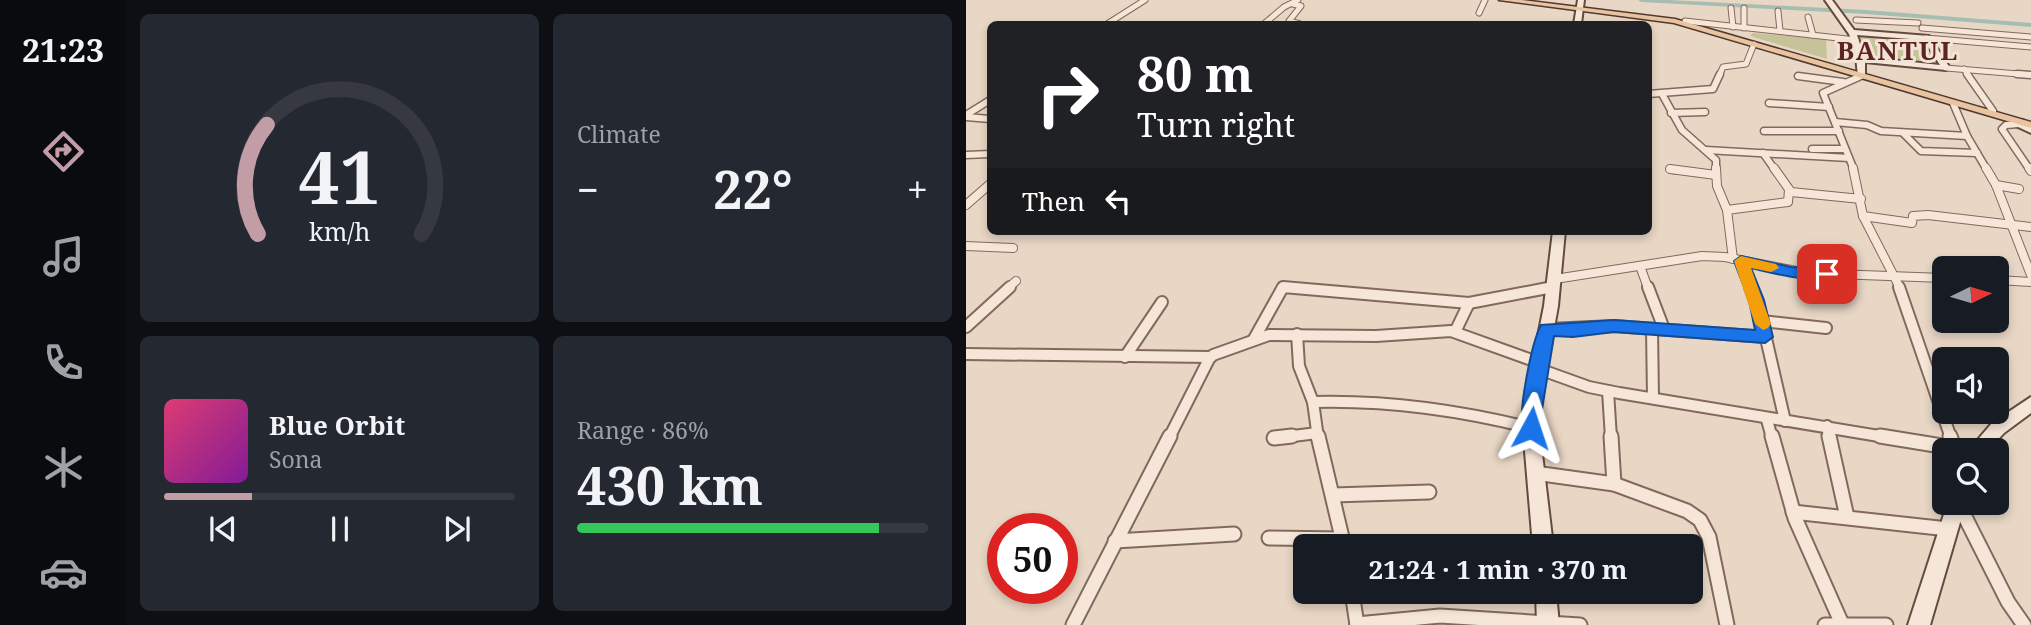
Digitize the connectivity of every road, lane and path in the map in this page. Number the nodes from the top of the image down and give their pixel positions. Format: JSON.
{"nodes":[{"id":1,"x":1145,"y":0,"type":"edge"},
{"id":2,"x":1485,"y":0,"type":"edge"},
{"id":3,"x":1503,"y":0,"type":"edge"},
{"id":4,"x":1828,"y":0,"type":"edge"},
{"id":5,"x":1295,"y":2,"type":"edge"},
{"id":6,"x":1579,"y":6,"type":"edge"},
{"id":7,"x":1731,"y":8,"type":"dead end"},
{"id":8,"x":1744,"y":8,"type":"dead end"},
{"id":9,"x":1778,"y":11,"type":"dead end"},
{"id":10,"x":1479,"y":13,"type":"dead end"},
{"id":11,"x":1808,"y":18,"type":"dead end"},
{"id":12,"x":1856,"y":20,"type":"dead end"},
{"id":13,"x":1112,"y":21,"type":"edge"},
{"id":14,"x":1268,"y":21,"type":"edge"},
{"id":15,"x":1289,"y":21,"type":"edge"},
{"id":16,"x":1685,"y":21,"type":"junction"},
{"id":17,"x":1918,"y":23,"type":"junction"},
{"id":18,"x":1733,"y":27,"type":"junction"},
{"id":19,"x":1744,"y":28,"type":"junction"},
{"id":20,"x":1780,"y":32,"type":"junction"},
{"id":21,"x":1813,"y":35,"type":"junction"},
{"id":22,"x":1854,"y":36,"type":"junction"},
{"id":23,"x":2031,"y":37,"type":"edge"},
{"id":24,"x":1928,"y":38,"type":"junction"},
{"id":25,"x":1754,"y":44,"type":"junction"},
{"id":26,"x":2031,"y":47,"type":"edge"},
{"id":27,"x":1860,"y":59,"type":"junction"},
{"id":28,"x":1946,"y":68,"type":"junction"},
{"id":29,"x":1964,"y":69,"type":"junction"},
{"id":30,"x":1861,"y":74,"type":"junction"},
{"id":31,"x":2031,"y":75,"type":"edge"},
{"id":32,"x":1798,"y":76,"type":"dead end"},
{"id":33,"x":1847,"y":83,"type":"junction"},
{"id":34,"x":1652,"y":94,"type":"edge"},
{"id":35,"x":1662,"y":94,"type":"junction"},
{"id":36,"x":987,"y":102,"type":"edge"},
{"id":37,"x":1769,"y":103,"type":"dead end"},
{"id":38,"x":1953,"y":103,"type":"junction"},
{"id":39,"x":1829,"y":107,"type":"junction"},
{"id":40,"x":1993,"y":111,"type":"junction"},
{"id":41,"x":1705,"y":112,"type":"dead end"},
{"id":42,"x":1671,"y":113,"type":"junction"},
{"id":43,"x":966,"y":116,"type":"edge"},
{"id":44,"x":987,"y":119,"type":"edge"},
{"id":45,"x":2027,"y":125,"type":"edge"},
{"id":46,"x":1837,"y":126,"type":"junction"},
{"id":47,"x":1763,"y":131,"type":"dead end"},
{"id":48,"x":1903,"y":133,"type":"junction"},
{"id":49,"x":1967,"y":136,"type":"junction"},
{"id":50,"x":1812,"y":149,"type":"dead end"},
{"id":51,"x":1705,"y":150,"type":"junction"},
{"id":52,"x":1763,"y":153,"type":"junction"},
{"id":53,"x":1847,"y":153,"type":"junction"},
{"id":54,"x":1977,"y":153,"type":"junction"},
{"id":55,"x":987,"y":154,"type":"edge"},
{"id":56,"x":966,"y":155,"type":"edge"},
{"id":57,"x":1670,"y":169,"type":"dead end"},
{"id":58,"x":2031,"y":171,"type":"edge"},
{"id":59,"x":1716,"y":176,"type":"junction"},
{"id":60,"x":1996,"y":185,"type":"junction"},
{"id":61,"x":987,"y":187,"type":"edge"},
{"id":62,"x":2019,"y":189,"type":"dead end"},
{"id":63,"x":1789,"y":190,"type":"junction"},
{"id":64,"x":1861,"y":199,"type":"junction"},
{"id":65,"x":966,"y":205,"type":"edge"},
{"id":66,"x":1727,"y":210,"type":"junction"},
{"id":67,"x":1863,"y":216,"type":"junction"},
{"id":68,"x":2012,"y":224,"type":"junction"},
{"id":69,"x":2031,"y":227,"type":"edge"},
{"id":70,"x":1559,"y":235,"type":"edge"},
{"id":71,"x":966,"y":246,"type":"edge"},
{"id":72,"x":1013,"y":248,"type":"dead end"},
{"id":73,"x":1737,"y":260,"type":"junction"},
{"id":74,"x":1640,"y":265,"type":"junction"},
{"id":75,"x":1895,"y":275,"type":"junction"},
{"id":76,"x":2031,"y":275,"type":"edge"},
{"id":77,"x":1932,"y":277,"type":"edge"},
{"id":78,"x":1016,"y":281,"type":"dead end"},
{"id":79,"x":2009,"y":281,"type":"edge"},
{"id":80,"x":2031,"y":282,"type":"edge"},
{"id":81,"x":1554,"y":283,"type":"junction"},
{"id":82,"x":1162,"y":302,"type":"dead end"},
{"id":83,"x":1469,"y":303,"type":"junction"},
{"id":84,"x":1762,"y":321,"type":"junction"},
{"id":85,"x":966,"y":327,"type":"edge"},
{"id":86,"x":1826,"y":328,"type":"dead end"},
{"id":87,"x":1547,"y":329,"type":"junction"},
{"id":88,"x":1652,"y":329,"type":"junction"},
{"id":89,"x":1664,"y":329,"type":"junction"},
{"id":90,"x":1455,"y":332,"type":"junction"},
{"id":91,"x":1297,"y":334,"type":"junction"},
{"id":92,"x":1765,"y":337,"type":"junction"},
{"id":93,"x":1254,"y":339,"type":"junction"},
{"id":94,"x":966,"y":354,"type":"edge"},
{"id":95,"x":1125,"y":357,"type":"junction"},
{"id":96,"x":1210,"y":357,"type":"junction"},
{"id":97,"x":1540,"y":366,"type":"junction"},
{"id":98,"x":1608,"y":391,"type":"junction"},
{"id":99,"x":1653,"y":398,"type":"junction"},
{"id":100,"x":1313,"y":402,"type":"junction"},
{"id":101,"x":2031,"y":404,"type":"edge"},
{"id":102,"x":1768,"y":419,"type":"junction"},
{"id":103,"x":1785,"y":421,"type":"junction"},
{"id":104,"x":1827,"y":426,"type":"junction"},
{"id":105,"x":1531,"y":428,"type":"junction"},
{"id":106,"x":1317,"y":433,"type":"junction"},
{"id":107,"x":1274,"y":438,"type":"dead end"},
{"id":108,"x":1951,"y":438,"type":"edge"},
{"id":109,"x":1988,"y":438,"type":"edge"},
{"id":110,"x":1932,"y":445,"type":"edge"},
{"id":111,"x":1535,"y":473,"type":"junction"},
{"id":112,"x":1614,"y":484,"type":"junction"},
{"id":113,"x":1429,"y":492,"type":"dead end"},
{"id":114,"x":1333,"y":495,"type":"junction"},
{"id":115,"x":1793,"y":512,"type":"junction"},
{"id":116,"x":1953,"y":515,"type":"edge"},
{"id":117,"x":1964,"y":515,"type":"edge"},
{"id":118,"x":1847,"y":517,"type":"junction"},
{"id":119,"x":1948,"y":529,"type":"junction"},
{"id":120,"x":1234,"y":534,"type":"dead end"},
{"id":121,"x":1342,"y":534,"type":"edge"},
{"id":122,"x":1541,"y":534,"type":"edge"},
{"id":123,"x":1269,"y":538,"type":"dead end"},
{"id":124,"x":1293,"y":539,"type":"edge"},
{"id":125,"x":1115,"y":541,"type":"junction"},
{"id":126,"x":1354,"y":604,"type":"edge"},
{"id":127,"x":1547,"y":604,"type":"edge"},
{"id":128,"x":1548,"y":623,"type":"edge"},
{"id":129,"x":1842,"y":624,"type":"edge"},
{"id":130,"x":1073,"y":625,"type":"edge"},
{"id":131,"x":1357,"y":625,"type":"edge"},
{"id":132,"x":1580,"y":625,"type":"edge"},
{"id":133,"x":1727,"y":625,"type":"edge"},
{"id":134,"x":1825,"y":625,"type":"edge"},
{"id":135,"x":1886,"y":625,"type":"edge"},
{"id":136,"x":1919,"y":625,"type":"edge"},
{"id":137,"x":2024,"y":625,"type":"edge"}],
"edges":[{"from":1,"to":13,"type":"street"},
{"from":2,"to":10,"type":"street"},
{"from":3,"to":6,"type":"main road"},
{"from":4,"to":22,"type":"street"},
{"from":5,"to":14,"type":"street"},
{"from":5,"to":15,"type":"street"},
{"from":6,"to":16,"type":"main road"},
{"from":6,"to":25,"type":"main road"},
{"from":7,"to":18,"type":"street"},
{"from":8,"to":19,"type":"street"},
{"from":9,"to":20,"type":"street"},
{"from":11,"to":21,"type":"street"},
{"from":12,"to":17,"type":"street"},
{"from":16,"to":18,"type":"street"},
{"from":16,"to":30,"type":"main road"},
{"from":17,"to":23,"type":"street"},
{"from":17,"to":24,"type":"street"},
{"from":18,"to":19,"type":"street"},
{"from":19,"to":20,"type":"street"},
{"from":20,"to":21,"type":"street"},
{"from":21,"to":22,"type":"street"},
{"from":22,"to":24,"type":"street"},
{"from":22,"to":27,"type":"street"},
{"from":24,"to":26,"type":"street"},
{"from":24,"to":28,"type":"street"},
{"from":25,"to":30,"type":"main road"},
{"from":25,"to":35,"type":"street"},
{"from":27,"to":28,"type":"street"},
{"from":27,"to":30,"type":"street"},
{"from":28,"to":29,"type":"street"},
{"from":29,"to":31,"type":"street"},
{"from":29,"to":40,"type":"street"},
{"from":30,"to":33,"type":"street"},
{"from":30,"to":38,"type":"main road"},
{"from":30,"to":40,"type":"main road"},
{"from":32,"to":33,"type":"street"},
{"from":33,"to":39,"type":"street"},
{"from":34,"to":35,"type":"street"},
{"from":35,"to":42,"type":"street"},
{"from":36,"to":43,"type":"street"},
{"from":37,"to":39,"type":"street"},
{"from":38,"to":45,"type":"main road"},
{"from":38,"to":49,"type":"street"},
{"from":39,"to":46,"type":"street"},
{"from":40,"to":45,"type":"main road"},
{"from":41,"to":42,"type":"street"},
{"from":42,"to":51,"type":"street"},
{"from":43,"to":44,"type":"street"},
{"from":45,"to":58,"type":"street"},
{"from":46,"to":47,"type":"street"},
{"from":46,"to":48,"type":"street"},
{"from":46,"to":53,"type":"street"},
{"from":48,"to":49,"type":"street"},
{"from":48,"to":54,"type":"street"},
{"from":49,"to":54,"type":"street"},
{"from":50,"to":53,"type":"street"},
{"from":51,"to":52,"type":"street"},
{"from":51,"to":59,"type":"street"},
{"from":52,"to":53,"type":"street"},
{"from":52,"to":63,"type":"street"},
{"from":53,"to":64,"type":"street"},
{"from":54,"to":60,"type":"street"},
{"from":55,"to":56,"type":"street"},
{"from":57,"to":59,"type":"street"},
{"from":59,"to":66,"type":"street"},
{"from":60,"to":62,"type":"street"},
{"from":60,"to":68,"type":"street"},
{"from":61,"to":65,"type":"street"},
{"from":63,"to":64,"type":"street"},
{"from":63,"to":66,"type":"street"},
{"from":64,"to":67,"type":"street"},
{"from":66,"to":73,"type":"street"},
{"from":67,"to":68,"type":"street"},
{"from":67,"to":75,"type":"street"},
{"from":68,"to":69,"type":"street"},
{"from":68,"to":76,"type":"street"},
{"from":70,"to":81,"type":"street"},
{"from":71,"to":72,"type":"street"},
{"from":73,"to":74,"type":"street"},
{"from":73,"to":75,"type":"street"},
{"from":73,"to":84,"type":"street"},
{"from":74,"to":81,"type":"street"},
{"from":74,"to":89,"type":"street"},
{"from":75,"to":77,"type":"street"},
{"from":75,"to":108,"type":"street"},
{"from":78,"to":85,"type":"street"},
{"from":79,"to":80,"type":"street"},
{"from":81,"to":83,"type":"street"},
{"from":81,"to":87,"type":"street"},
{"from":82,"to":95,"type":"street"},
{"from":83,"to":90,"type":"street"},
{"from":83,"to":93,"type":"street"},
{"from":84,"to":86,"type":"street"},
{"from":84,"to":92,"type":"street"},
{"from":87,"to":88,"type":"street"},
{"from":87,"to":97,"type":"street"},
{"from":88,"to":89,"type":"street"},
{"from":88,"to":99,"type":"street"},
{"from":89,"to":92,"type":"street"},
{"from":90,"to":91,"type":"street"},
{"from":90,"to":97,"type":"street"},
{"from":91,"to":93,"type":"street"},
{"from":91,"to":100,"type":"street"},
{"from":92,"to":103,"type":"street"},
{"from":93,"to":96,"type":"street"},
{"from":94,"to":95,"type":"street"},
{"from":95,"to":96,"type":"street"},
{"from":96,"to":125,"type":"street"},
{"from":97,"to":98,"type":"street"},
{"from":97,"to":105,"type":"street"},
{"from":98,"to":99,"type":"street"},
{"from":98,"to":112,"type":"street"},
{"from":99,"to":102,"type":"street"},
{"from":100,"to":105,"type":"street"},
{"from":100,"to":106,"type":"street"},
{"from":101,"to":109,"type":"street"},
{"from":102,"to":103,"type":"street"},
{"from":102,"to":115,"type":"street"},
{"from":103,"to":104,"type":"street"},
{"from":104,"to":110,"type":"street"},
{"from":104,"to":118,"type":"street"},
{"from":105,"to":111,"type":"street"},
{"from":106,"to":107,"type":"street"},
{"from":106,"to":114,"type":"street"},
{"from":111,"to":112,"type":"street"},
{"from":111,"to":122,"type":"street"},
{"from":112,"to":133,"type":"street"},
{"from":113,"to":114,"type":"street"},
{"from":114,"to":121,"type":"street"},
{"from":115,"to":118,"type":"street"},
{"from":115,"to":129,"type":"street"},
{"from":116,"to":119,"type":"street"},
{"from":117,"to":137,"type":"street"},
{"from":118,"to":119,"type":"street"},
{"from":119,"to":136,"type":"street"},
{"from":120,"to":125,"type":"street"},
{"from":123,"to":124,"type":"street"},
{"from":125,"to":130,"type":"street"},
{"from":126,"to":131,"type":"street"},
{"from":127,"to":128,"type":"street"},
{"from":128,"to":131,"type":"street"},
{"from":128,"to":132,"type":"street"},
{"from":129,"to":134,"type":"street"},
{"from":129,"to":135,"type":"street"}]}
